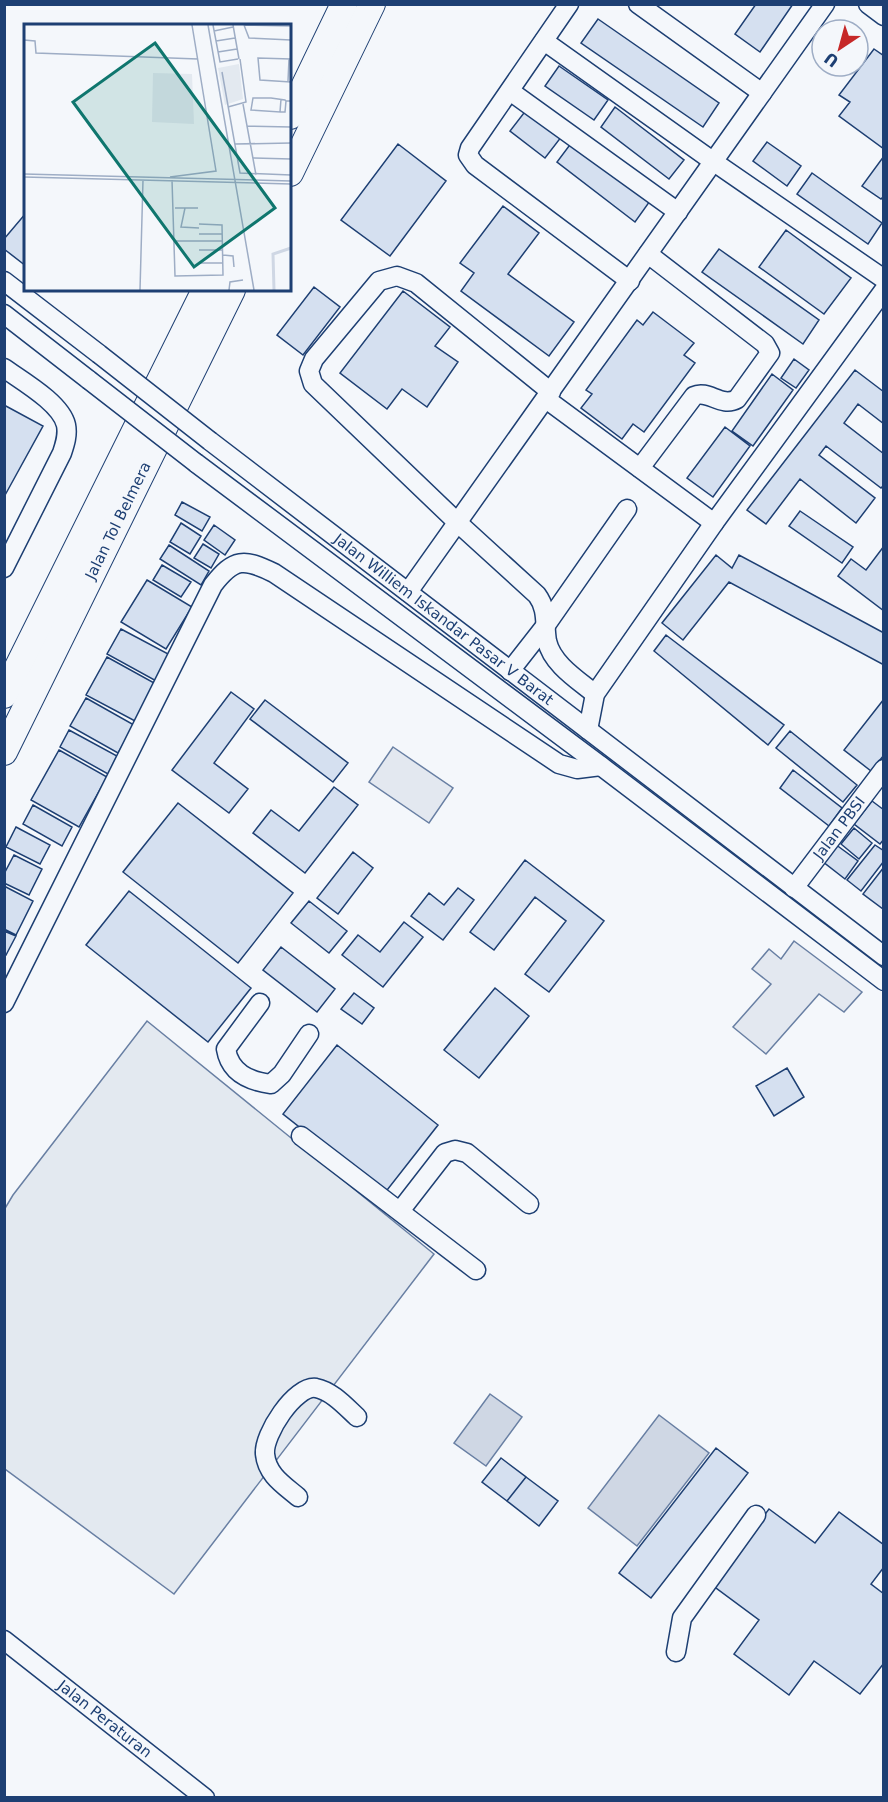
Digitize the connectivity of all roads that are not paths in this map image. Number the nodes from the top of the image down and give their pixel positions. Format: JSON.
{"nodes":[{"id":1,"x":344,"y":4,"type":"edge"},
{"id":2,"x":372,"y":4,"type":"edge"},
{"id":3,"x":569,"y":4,"type":"edge"},
{"id":4,"x":638,"y":4,"type":"edge"},
{"id":5,"x":825,"y":4,"type":"edge"},
{"id":6,"x":868,"y":4,"type":"edge"},
{"id":7,"x":884,"y":16,"type":"edge"},
{"id":8,"x":544,"y":40,"type":"junction"},
{"id":9,"x":510,"y":91,"type":"junction"},
{"id":10,"x":762,"y":93,"type":"junction"},
{"id":11,"x":291,"y":114,"type":"edge"},
{"id":12,"x":714,"y":162,"type":"junction"},
{"id":13,"x":291,"y":171,"type":"edge"},
{"id":14,"x":678,"y":212,"type":"junction"},
{"id":15,"x":648,"y":254,"type":"junction"},
{"id":16,"x":884,"y":279,"type":"edge"},
{"id":17,"x":4,"y":281,"type":"edge"},
{"id":18,"x":630,"y":281,"type":"junction"},
{"id":19,"x":884,"y":290,"type":"edge"},
{"id":20,"x":205,"y":291,"type":"edge"},
{"id":21,"x":232,"y":291,"type":"edge"},
{"id":22,"x":4,"y":314,"type":"edge"},
{"id":23,"x":4,"y":368,"type":"edge"},
{"id":24,"x":549,"y":395,"type":"junction"},
{"id":25,"x":640,"y":468,"type":"junction"},
{"id":26,"x":627,"y":509,"type":"dead end"},
{"id":27,"x":458,"y":523,"type":"junction"},
{"id":28,"x":714,"y":523,"type":"junction"},
{"id":29,"x":4,"y":568,"type":"edge"},
{"id":30,"x":408,"y":592,"type":"junction"},
{"id":31,"x":546,"y":625,"type":"junction"},
{"id":32,"x":510,"y":671,"type":"junction"},
{"id":33,"x":595,"y":694,"type":"junction"},
{"id":34,"x":4,"y":695,"type":"edge"},
{"id":35,"x":588,"y":730,"type":"junction"},
{"id":36,"x":4,"y":752,"type":"edge"},
{"id":37,"x":601,"y":766,"type":"junction"},
{"id":38,"x":884,"y":769,"type":"edge"},
{"id":39,"x":794,"y":888,"type":"junction"},
{"id":40,"x":884,"y":957,"type":"edge"},
{"id":41,"x":884,"y":981,"type":"edge"},
{"id":42,"x":4,"y":1003,"type":"edge"},
{"id":43,"x":260,"y":1003,"type":"dead end"},
{"id":44,"x":309,"y":1034,"type":"dead end"},
{"id":45,"x":301,"y":1136,"type":"dead end"},
{"id":46,"x":529,"y":1204,"type":"dead end"},
{"id":47,"x":400,"y":1211,"type":"junction"},
{"id":48,"x":476,"y":1270,"type":"dead end"},
{"id":49,"x":357,"y":1417,"type":"dead end"},
{"id":50,"x":298,"y":1497,"type":"dead end"},
{"id":51,"x":756,"y":1515,"type":"dead end"},
{"id":52,"x":4,"y":1640,"type":"edge"},
{"id":53,"x":676,"y":1652,"type":"dead end"},
{"id":54,"x":205,"y":1797,"type":"edge"}],
"edges":[{"from":1,"to":11,"type":"highway"},
{"from":2,"to":13,"type":"highway"},
{"from":3,"to":8,"type":"street"},
{"from":4,"to":10,"type":"street"},
{"from":5,"to":10,"type":"street"},
{"from":6,"to":7,"type":"street"},
{"from":8,"to":9,"type":"street"},
{"from":8,"to":12,"type":"street"},
{"from":9,"to":14,"type":"street"},
{"from":9,"to":18,"type":"street"},
{"from":10,"to":12,"type":"street"},
{"from":12,"to":14,"type":"street"},
{"from":12,"to":16,"type":"street"},
{"from":14,"to":15,"type":"street"},
{"from":15,"to":18,"type":"street"},
{"from":15,"to":25,"type":"street"},
{"from":17,"to":30,"type":"street","name":"Jalan Williem Iskandar Pasar V Barat","bridge":true},
{"from":18,"to":24,"type":"street"},
{"from":19,"to":28,"type":"street"},
{"from":20,"to":34,"type":"highway","name":"Jalan Tol Belmera"},
{"from":21,"to":36,"type":"highway","name":"Jalan Tol Belmera"},
{"from":22,"to":37,"type":"street","name":"Jalan Williem Iskandar Pasar V Barat","bridge":true},
{"from":23,"to":29,"type":"street"},
{"from":24,"to":25,"type":"street"},
{"from":24,"to":27,"type":"street"},
{"from":24,"to":27,"type":"street"},
{"from":25,"to":28,"type":"street"},
{"from":26,"to":31,"type":"street"},
{"from":27,"to":30,"type":"street"},
{"from":27,"to":31,"type":"street"},
{"from":28,"to":33,"type":"street"},
{"from":30,"to":32,"type":"street","name":"Jalan Williem Iskandar Pasar V Barat"},
{"from":31,"to":32,"type":"street"},
{"from":31,"to":33,"type":"street"},
{"from":32,"to":35,"type":"street","name":"Jalan Williem Iskandar Pasar V Barat"},
{"from":33,"to":35,"type":"street"},
{"from":35,"to":39,"type":"street","name":"Jalan Williem Iskandar Pasar V Barat"},
{"from":37,"to":41,"type":"street","name":"Jalan Williem Iskandar Pasar V Barat"},
{"from":37,"to":42,"type":"street"},
{"from":38,"to":39,"type":"street","name":"Jalan PBSI"},
{"from":39,"to":40,"type":"street","name":"Jalan Williem Iskandar Pasar V Barat"},
{"from":43,"to":44,"type":"street"},
{"from":45,"to":47,"type":"street"},
{"from":46,"to":47,"type":"street"},
{"from":47,"to":48,"type":"street"},
{"from":49,"to":50,"type":"street"},
{"from":51,"to":53,"type":"street"},
{"from":52,"to":54,"type":"street","name":"Jalan Peraturan"}]}
